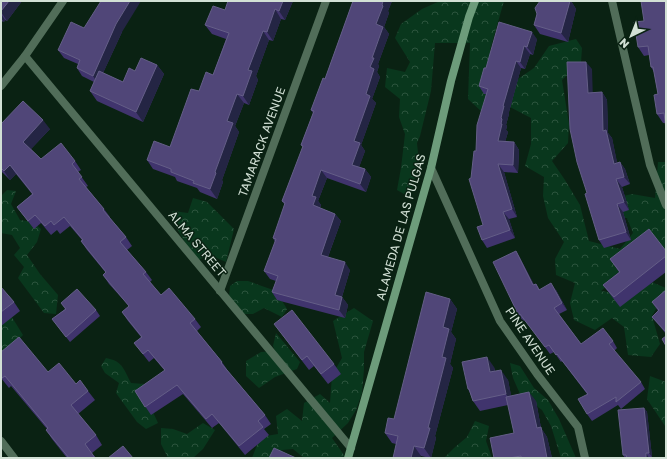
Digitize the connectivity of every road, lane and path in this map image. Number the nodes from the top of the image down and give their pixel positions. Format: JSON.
{"nodes":[{"id":1,"x":62,"y":1,"type":"edge"},
{"id":2,"x":326,"y":1,"type":"edge"},
{"id":3,"x":474,"y":1,"type":"edge"},
{"id":4,"x":612,"y":1,"type":"edge"},
{"id":5,"x":25,"y":56,"type":"junction"},
{"id":6,"x":1,"y":86,"type":"edge"},
{"id":7,"x":431,"y":168,"type":"junction"},
{"id":8,"x":666,"y":205,"type":"edge"},
{"id":9,"x":220,"y":291,"type":"junction"},
{"id":10,"x":1,"y":441,"type":"edge"},
{"id":11,"x":351,"y":448,"type":"junction"},
{"id":12,"x":14,"y":458,"type":"edge"},
{"id":13,"x":348,"y":458,"type":"edge"},
{"id":14,"x":585,"y":458,"type":"edge"}],
"edges":[{"from":1,"to":5,"type":"street"},
{"from":2,"to":9,"type":"street","name":"TAMARACK AVENUE"},
{"from":3,"to":7,"type":"main road","name":"ALAMEDA DE LAS PULGAS"},
{"from":4,"to":8,"type":"street"},
{"from":5,"to":6,"type":"street"},
{"from":5,"to":9,"type":"street","name":"ALMA STREET"},
{"from":7,"to":11,"type":"main road","name":"ALAMEDA DE LAS PULGAS"},
{"from":7,"to":14,"type":"street","name":"PINE AVENUE"},
{"from":9,"to":11,"type":"street","name":"ALMA STREET"},
{"from":10,"to":12,"type":"street"},
{"from":11,"to":13,"type":"main road","name":"ALAMEDA DE LAS PULGAS"}]}
